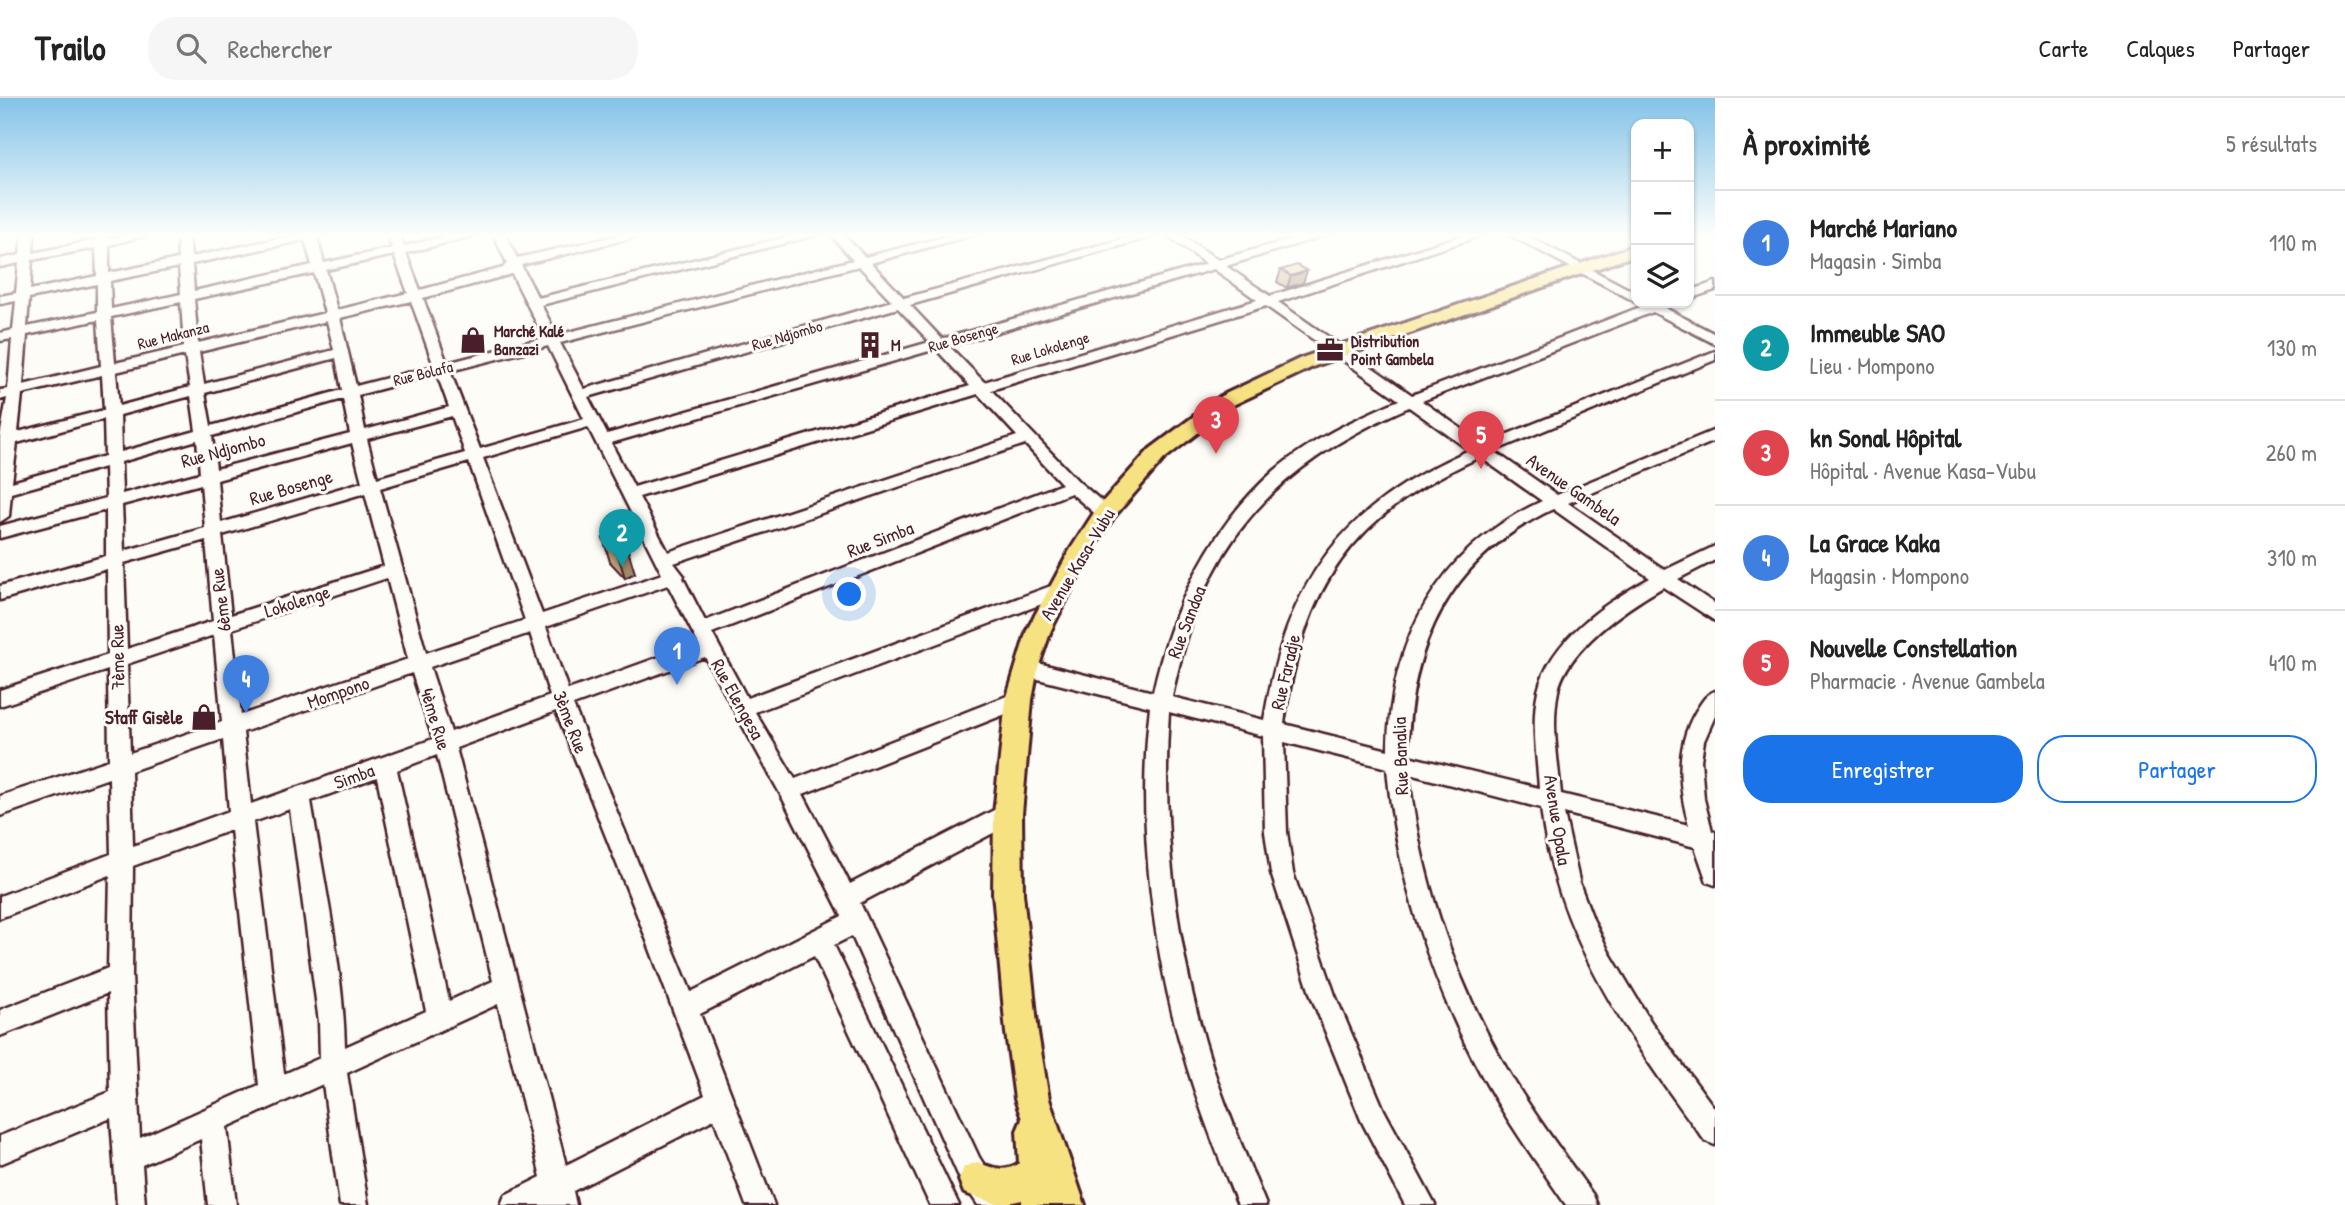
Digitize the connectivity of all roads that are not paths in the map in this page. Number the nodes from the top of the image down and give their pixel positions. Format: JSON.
{"nodes":[{"id":1,"x":23,"y":286,"type":"edge"},
{"id":2,"x":67,"y":286,"type":"edge"},
{"id":3,"x":103,"y":286,"type":"edge"},
{"id":4,"x":187,"y":286,"type":"edge"},
{"id":5,"x":239,"y":286,"type":"edge"},
{"id":6,"x":323,"y":286,"type":"edge"},
{"id":7,"x":412,"y":286,"type":"edge"},
{"id":8,"x":456,"y":286,"type":"edge"},
{"id":9,"x":526,"y":286,"type":"edge"},
{"id":10,"x":606,"y":286,"type":"edge"},
{"id":11,"x":770,"y":286,"type":"edge"},
{"id":12,"x":885,"y":286,"type":"edge"},
{"id":13,"x":965,"y":286,"type":"edge"},
{"id":14,"x":1143,"y":286,"type":"edge"},
{"id":15,"x":1245,"y":286,"type":"edge"},
{"id":16,"x":1317,"y":286,"type":"edge"},
{"id":17,"x":1532,"y":286,"type":"edge"},
{"id":18,"x":1615,"y":286,"type":"edge"},
{"id":19,"x":1715,"y":286,"type":"edge"},
{"id":20,"x":1694,"y":293,"type":"edge"},
{"id":21,"x":1631,"y":294,"type":"edge"},
{"id":22,"x":22,"y":295,"type":"junction"},
{"id":23,"x":416,"y":295,"type":"junction"},
{"id":24,"x":188,"y":297,"type":"junction"},
{"id":25,"x":0,"y":300,"type":"edge"},
{"id":26,"x":1268,"y":301,"type":"junction"},
{"id":27,"x":536,"y":303,"type":"junction"},
{"id":28,"x":901,"y":303,"type":"junction"},
{"id":29,"x":1638,"y":308,"type":"edge"},
{"id":30,"x":1659,"y":308,"type":"edge"},
{"id":31,"x":104,"y":315,"type":"junction"},
{"id":32,"x":332,"y":316,"type":"junction"},
{"id":33,"x":20,"y":333,"type":"junction"},
{"id":34,"x":0,"y":337,"type":"edge"},
{"id":35,"x":1715,"y":340,"type":"edge"},
{"id":36,"x":554,"y":341,"type":"junction"},
{"id":37,"x":938,"y":344,"type":"junction"},
{"id":38,"x":191,"y":348,"type":"junction"},
{"id":39,"x":1339,"y":351,"type":"junction"},
{"id":40,"x":342,"y":352,"type":"junction"},
{"id":41,"x":1715,"y":355,"type":"edge"},
{"id":42,"x":16,"y":365,"type":"junction"},
{"id":43,"x":0,"y":369,"type":"edge"},
{"id":44,"x":440,"y":369,"type":"junction"},
{"id":45,"x":109,"y":370,"type":"junction"},
{"id":46,"x":978,"y":387,"type":"junction"},
{"id":47,"x":197,"y":391,"type":"junction"},
{"id":48,"x":350,"y":392,"type":"junction"},
{"id":49,"x":8,"y":393,"type":"edge"},
{"id":50,"x":581,"y":394,"type":"junction"},
{"id":51,"x":1410,"y":400,"type":"junction"},
{"id":52,"x":457,"y":410,"type":"junction"},
{"id":53,"x":111,"y":414,"type":"junction"},
{"id":54,"x":593,"y":421,"type":"junction"},
{"id":55,"x":204,"y":433,"type":"junction"},
{"id":56,"x":1715,"y":435,"type":"edge"},
{"id":57,"x":358,"y":436,"type":"junction"},
{"id":58,"x":1027,"y":438,"type":"junction"},
{"id":59,"x":604,"y":440,"type":"junction"},
{"id":60,"x":4,"y":441,"type":"edge"},
{"id":61,"x":1482,"y":450,"type":"junction"},
{"id":62,"x":472,"y":454,"type":"junction"},
{"id":63,"x":111,"y":461,"type":"junction"},
{"id":64,"x":206,"y":475,"type":"junction"},
{"id":65,"x":372,"y":486,"type":"junction"},
{"id":66,"x":1073,"y":486,"type":"junction"},
{"id":67,"x":2,"y":490,"type":"edge"},
{"id":68,"x":629,"y":494,"type":"junction"},
{"id":69,"x":1555,"y":502,"type":"junction"},
{"id":70,"x":112,"y":504,"type":"junction"},
{"id":71,"x":1105,"y":513,"type":"junction"},
{"id":72,"x":0,"y":516,"type":"edge"},
{"id":73,"x":212,"y":531,"type":"junction"},
{"id":74,"x":0,"y":532,"type":"edge"},
{"id":75,"x":1715,"y":552,"type":"edge"},
{"id":76,"x":114,"y":559,"type":"junction"},
{"id":77,"x":670,"y":568,"type":"junction"},
{"id":78,"x":395,"y":569,"type":"junction"},
{"id":79,"x":1663,"y":578,"type":"junction"},
{"id":80,"x":1058,"y":591,"type":"junction"},
{"id":81,"x":0,"y":593,"type":"edge"},
{"id":82,"x":1715,"y":614,"type":"edge"},
{"id":83,"x":536,"y":624,"type":"junction"},
{"id":84,"x":224,"y":625,"type":"junction"},
{"id":85,"x":705,"y":639,"type":"junction"},
{"id":86,"x":118,"y":660,"type":"junction"},
{"id":87,"x":419,"y":664,"type":"junction"},
{"id":88,"x":1026,"y":668,"type":"junction"},
{"id":89,"x":0,"y":698,"type":"edge"},
{"id":90,"x":1715,"y":699,"type":"edge"},
{"id":91,"x":1019,"y":700,"type":"junction"},
{"id":92,"x":562,"y":702,"type":"junction"},
{"id":93,"x":1160,"y":703,"type":"junction"},
{"id":94,"x":742,"y":708,"type":"junction"},
{"id":95,"x":233,"y":727,"type":"junction"},
{"id":96,"x":1273,"y":728,"type":"junction"},
{"id":97,"x":444,"y":742,"type":"junction"},
{"id":98,"x":1399,"y":761,"type":"junction"},
{"id":99,"x":385,"y":765,"type":"junction"},
{"id":100,"x":119,"y":766,"type":"junction"},
{"id":101,"x":790,"y":790,"type":"junction"},
{"id":102,"x":299,"y":796,"type":"junction"},
{"id":103,"x":1551,"y":801,"type":"junction"},
{"id":104,"x":0,"y":806,"type":"edge"},
{"id":105,"x":1008,"y":814,"type":"junction"},
{"id":106,"x":242,"y":817,"type":"junction"},
{"id":107,"x":1709,"y":840,"type":"edge"},
{"id":108,"x":122,"y":860,"type":"junction"},
{"id":109,"x":1715,"y":874,"type":"edge"},
{"id":110,"x":845,"y":899,"type":"junction"},
{"id":111,"x":0,"y":907,"type":"edge"},
{"id":112,"x":857,"y":921,"type":"junction"},
{"id":113,"x":819,"y":940,"type":"junction"},
{"id":114,"x":120,"y":976,"type":"junction"},
{"id":115,"x":508,"y":987,"type":"junction"},
{"id":116,"x":684,"y":1009,"type":"junction"},
{"id":117,"x":440,"y":1017,"type":"junction"},
{"id":118,"x":0,"y":1023,"type":"edge"},
{"id":119,"x":333,"y":1065,"type":"junction"},
{"id":120,"x":273,"y":1091,"type":"junction"},
{"id":121,"x":1032,"y":1098,"type":"junction"},
{"id":122,"x":123,"y":1100,"type":"junction"},
{"id":123,"x":720,"y":1102,"type":"junction"},
{"id":124,"x":212,"y":1119,"type":"junction"},
{"id":125,"x":1715,"y":1132,"type":"edge"},
{"id":126,"x":0,"y":1150,"type":"edge"},
{"id":127,"x":127,"y":1158,"type":"junction"},
{"id":128,"x":1038,"y":1188,"type":"edge"},
{"id":129,"x":980,"y":1189,"type":"edge"},
{"id":130,"x":559,"y":1194,"type":"edge"},
{"id":131,"x":131,"y":1205,"type":"edge"},
{"id":132,"x":222,"y":1205,"type":"edge"},
{"id":133,"x":354,"y":1205,"type":"edge"},
{"id":134,"x":515,"y":1205,"type":"edge"},
{"id":135,"x":760,"y":1205,"type":"edge"},
{"id":136,"x":945,"y":1205,"type":"edge"},
{"id":137,"x":1067,"y":1205,"type":"edge"},
{"id":138,"x":1252,"y":1205,"type":"edge"},
{"id":139,"x":1421,"y":1205,"type":"edge"},
{"id":140,"x":1583,"y":1205,"type":"edge"}],
"edges":[{"from":1,"to":22,"type":"street"},
{"from":2,"to":22,"type":"street"},
{"from":3,"to":31,"type":"street","name":"7ème Rue"},
{"from":4,"to":24,"type":"street","name":"6ème Rue"},
{"from":5,"to":24,"type":"street"},
{"from":6,"to":32,"type":"street","name":"4ème Rue"},
{"from":7,"to":23,"type":"street","name":"3ème Rue"},
{"from":8,"to":23,"type":"street","name":"Rue Makanza"},
{"from":9,"to":27,"type":"street","name":"Rue Elengesa"},
{"from":10,"to":27,"type":"street"},
{"from":11,"to":36,"type":"street","name":"Rue Bolafa"},
{"from":12,"to":28,"type":"street"},
{"from":13,"to":28,"type":"street","name":"Rue Ndjombo"},
{"from":14,"to":37,"type":"street","name":"Rue Bosenge"},
{"from":15,"to":26,"type":"street","name":"Avenue Gambela"},
{"from":16,"to":26,"type":"street","name":"Rue Lokolenge"},
{"from":17,"to":39,"type":"main road","name":"Avenue Kasa-Vubu"},
{"from":18,"to":21,"type":"street"},
{"from":19,"to":20,"type":"street"},
{"from":22,"to":25,"type":"street"},
{"from":22,"to":33,"type":"street"},
{"from":23,"to":32,"type":"street","name":"Rue Makanza"},
{"from":23,"to":44,"type":"street","name":"3ème Rue"},
{"from":24,"to":31,"type":"street"},
{"from":24,"to":38,"type":"street","name":"6ème Rue"},
{"from":26,"to":39,"type":"street","name":"Avenue Gambela"},
{"from":26,"to":46,"type":"street","name":"Rue Lokolenge"},
{"from":27,"to":36,"type":"street","name":"Rue Elengesa"},
{"from":28,"to":37,"type":"street"},
{"from":28,"to":50,"type":"street","name":"Rue Ndjombo"},
{"from":29,"to":51,"type":"street","name":"Rue Sandoa"},
{"from":30,"to":35,"type":"street"},
{"from":31,"to":33,"type":"street"},
{"from":31,"to":45,"type":"street","name":"7ème Rue"},
{"from":32,"to":38,"type":"street","name":"Rue Makanza"},
{"from":32,"to":40,"type":"street","name":"4ème Rue"},
{"from":33,"to":34,"type":"street"},
{"from":33,"to":42,"type":"street"},
{"from":36,"to":44,"type":"street","name":"Rue Bolafa"},
{"from":36,"to":50,"type":"street","name":"Rue Elengesa"},
{"from":37,"to":46,"type":"street"},
{"from":37,"to":59,"type":"street","name":"Rue Bosenge"},
{"from":38,"to":45,"type":"street","name":"Rue Makanza"},
{"from":38,"to":47,"type":"street","name":"6ème Rue"},
{"from":39,"to":51,"type":"street","name":"Avenue Gambela"},
{"from":39,"to":71,"type":"main road","name":"Avenue Kasa-Vubu"},
{"from":40,"to":47,"type":"street"},
{"from":40,"to":48,"type":"street","name":"4ème Rue"},
{"from":41,"to":61,"type":"street","name":"Rue Faradje"},
{"from":42,"to":43,"type":"street"},
{"from":42,"to":49,"type":"street"},
{"from":44,"to":48,"type":"street","name":"Rue Bolafa"},
{"from":44,"to":52,"type":"street","name":"3ème Rue"},
{"from":45,"to":49,"type":"street","name":"Rue Makanza"},
{"from":45,"to":53,"type":"street","name":"7ème Rue"},
{"from":46,"to":58,"type":"street"},
{"from":46,"to":68,"type":"street","name":"Rue Lokolenge"},
{"from":47,"to":53,"type":"street"},
{"from":47,"to":55,"type":"street","name":"6ème Rue"},
{"from":48,"to":55,"type":"street","name":"Rue Bolafa"},
{"from":48,"to":57,"type":"street","name":"4ème Rue"},
{"from":49,"to":60,"type":"street"},
{"from":50,"to":54,"type":"street","name":"Rue Elengesa"},
{"from":51,"to":61,"type":"street","name":"Avenue Gambela"},
{"from":51,"to":93,"type":"street","name":"Rue Sandoa"},
{"from":52,"to":57,"type":"street","name":"Rue Ndjombo"},
{"from":52,"to":62,"type":"street","name":"3ème Rue"},
{"from":53,"to":60,"type":"street"},
{"from":53,"to":63,"type":"street","name":"7ème Rue"},
{"from":54,"to":59,"type":"street","name":"Rue Elengesa"},
{"from":54,"to":62,"type":"street","name":"Rue Bosenge"},
{"from":55,"to":63,"type":"street","name":"Rue Bolafa"},
{"from":55,"to":64,"type":"street","name":"6ème Rue"},
{"from":56,"to":69,"type":"street","name":"Rue Banalia"},
{"from":57,"to":64,"type":"street","name":"Rue Ndjombo"},
{"from":57,"to":65,"type":"street","name":"4ème Rue"},
{"from":58,"to":66,"type":"street"},
{"from":58,"to":77,"type":"street","name":"Mompono"},
{"from":59,"to":68,"type":"street","name":"Rue Elengesa"},
{"from":60,"to":67,"type":"street"},
{"from":61,"to":69,"type":"street","name":"Avenue Gambela"},
{"from":61,"to":96,"type":"street","name":"Rue Faradje"},
{"from":62,"to":65,"type":"street","name":"Rue Bosenge"},
{"from":62,"to":83,"type":"street","name":"3ème Rue"},
{"from":63,"to":67,"type":"street","name":"Rue Bolafa"},
{"from":63,"to":70,"type":"street","name":"7ème Rue"},
{"from":64,"to":70,"type":"street","name":"Rue Ndjombo"},
{"from":64,"to":73,"type":"street","name":"6ème Rue"},
{"from":65,"to":73,"type":"street","name":"Rue Bosenge"},
{"from":65,"to":78,"type":"street","name":"4ème Rue"},
{"from":66,"to":71,"type":"street"},
{"from":66,"to":85,"type":"street","name":"Rue Simba"},
{"from":67,"to":72,"type":"street"},
{"from":68,"to":77,"type":"street","name":"Rue Elengesa"},
{"from":69,"to":79,"type":"street","name":"Avenue Gambela"},
{"from":69,"to":98,"type":"street","name":"Rue Banalia"},
{"from":70,"to":74,"type":"street","name":"Rue Ndjombo"},
{"from":70,"to":76,"type":"street","name":"7ème Rue"},
{"from":71,"to":80,"type":"main road","name":"Avenue Kasa-Vubu"},
{"from":73,"to":76,"type":"street","name":"Rue Bosenge"},
{"from":73,"to":84,"type":"street","name":"6ème Rue"},
{"from":75,"to":79,"type":"street","name":"Avenue Opala"},
{"from":76,"to":81,"type":"street","name":"Rue Bosenge"},
{"from":76,"to":86,"type":"street","name":"7ème Rue"},
{"from":77,"to":83,"type":"street","name":"Mompono"},
{"from":77,"to":85,"type":"street","name":"Rue Elengesa"},
{"from":78,"to":84,"type":"street","name":"Lokolenge"},
{"from":78,"to":87,"type":"street","name":"4ème Rue"},
{"from":79,"to":82,"type":"street","name":"Avenue Gambela"},
{"from":79,"to":103,"type":"street","name":"Avenue Opala"},
{"from":80,"to":88,"type":"main road","name":"Avenue Kasa-Vubu"},
{"from":80,"to":94,"type":"street"},
{"from":83,"to":87,"type":"street","name":"Mompono"},
{"from":83,"to":92,"type":"street","name":"3ème Rue"},
{"from":84,"to":86,"type":"street","name":"Lokolenge"},
{"from":84,"to":95,"type":"street","name":"6ème Rue"},
{"from":85,"to":92,"type":"street","name":"Simba"},
{"from":85,"to":94,"type":"street","name":"Rue Elengesa"},
{"from":86,"to":89,"type":"street","name":"Lokolenge"},
{"from":86,"to":100,"type":"street","name":"7ème Rue"},
{"from":87,"to":95,"type":"street","name":"Mompono"},
{"from":87,"to":97,"type":"street","name":"4ème Rue"},
{"from":88,"to":91,"type":"main road","name":"Avenue Kasa-Vubu"},
{"from":88,"to":93,"type":"street"},
{"from":90,"to":107,"type":"street"},
{"from":91,"to":101,"type":"street"},
{"from":91,"to":105,"type":"main road","name":"Avenue Kasa-Vubu"},
{"from":92,"to":97,"type":"street","name":"Simba"},
{"from":92,"to":116,"type":"street","name":"3ème Rue"},
{"from":93,"to":96,"type":"street"},
{"from":93,"to":138,"type":"street","name":"Rue Sandoa"},
{"from":94,"to":101,"type":"street","name":"Rue Elengesa"},
{"from":95,"to":100,"type":"street","name":"Mompono"},
{"from":95,"to":106,"type":"street","name":"6ème Rue"},
{"from":96,"to":98,"type":"street"},
{"from":96,"to":139,"type":"street","name":"Rue Faradje"},
{"from":97,"to":99,"type":"street","name":"Simba"},
{"from":97,"to":115,"type":"street","name":"4ème Rue"},
{"from":98,"to":103,"type":"street"},
{"from":98,"to":140,"type":"street","name":"Rue Banalia"},
{"from":99,"to":102,"type":"street","name":"Simba"},
{"from":99,"to":117,"type":"street"},
{"from":100,"to":104,"type":"street","name":"Mompono"},
{"from":100,"to":108,"type":"street","name":"7ème Rue"},
{"from":101,"to":110,"type":"street","name":"Rue Elengesa"},
{"from":102,"to":106,"type":"street","name":"Simba"},
{"from":102,"to":119,"type":"street"},
{"from":103,"to":107,"type":"street"},
{"from":103,"to":125,"type":"street","name":"Avenue Opala"},
{"from":105,"to":110,"type":"street"},
{"from":105,"to":121,"type":"main road","name":"Avenue Kasa-Vubu"},
{"from":106,"to":108,"type":"street","name":"Simba"},
{"from":106,"to":120,"type":"street","name":"6ème Rue"},
{"from":107,"to":109,"type":"street"},
{"from":108,"to":111,"type":"street","name":"Simba"},
{"from":108,"to":114,"type":"street","name":"7ème Rue"},
{"from":110,"to":112,"type":"street","name":"Rue Elengesa"},
{"from":112,"to":113,"type":"street"},
{"from":112,"to":129,"type":"street","name":"Rue Elengesa"},
{"from":113,"to":116,"type":"street"},
{"from":113,"to":136,"type":"street"},
{"from":114,"to":118,"type":"street"},
{"from":114,"to":122,"type":"street","name":"7ème Rue"},
{"from":115,"to":117,"type":"street"},
{"from":115,"to":130,"type":"street","name":"4ème Rue"},
{"from":116,"to":123,"type":"street","name":"3ème Rue"},
{"from":117,"to":119,"type":"street"},
{"from":119,"to":120,"type":"street"},
{"from":119,"to":133,"type":"street"},
{"from":120,"to":124,"type":"street"},
{"from":121,"to":128,"type":"main road"},
{"from":121,"to":137,"type":"main road","name":"Avenue Kasa-Vubu"},
{"from":122,"to":126,"type":"street"},
{"from":122,"to":127,"type":"street","name":"7ème Rue"},
{"from":123,"to":130,"type":"street"},
{"from":123,"to":135,"type":"street","name":"3ème Rue"},
{"from":124,"to":127,"type":"street"},
{"from":124,"to":132,"type":"street"},
{"from":127,"to":131,"type":"street","name":"7ème Rue"},
{"from":128,"to":129,"type":"main road"},
{"from":130,"to":134,"type":"street"}]}
